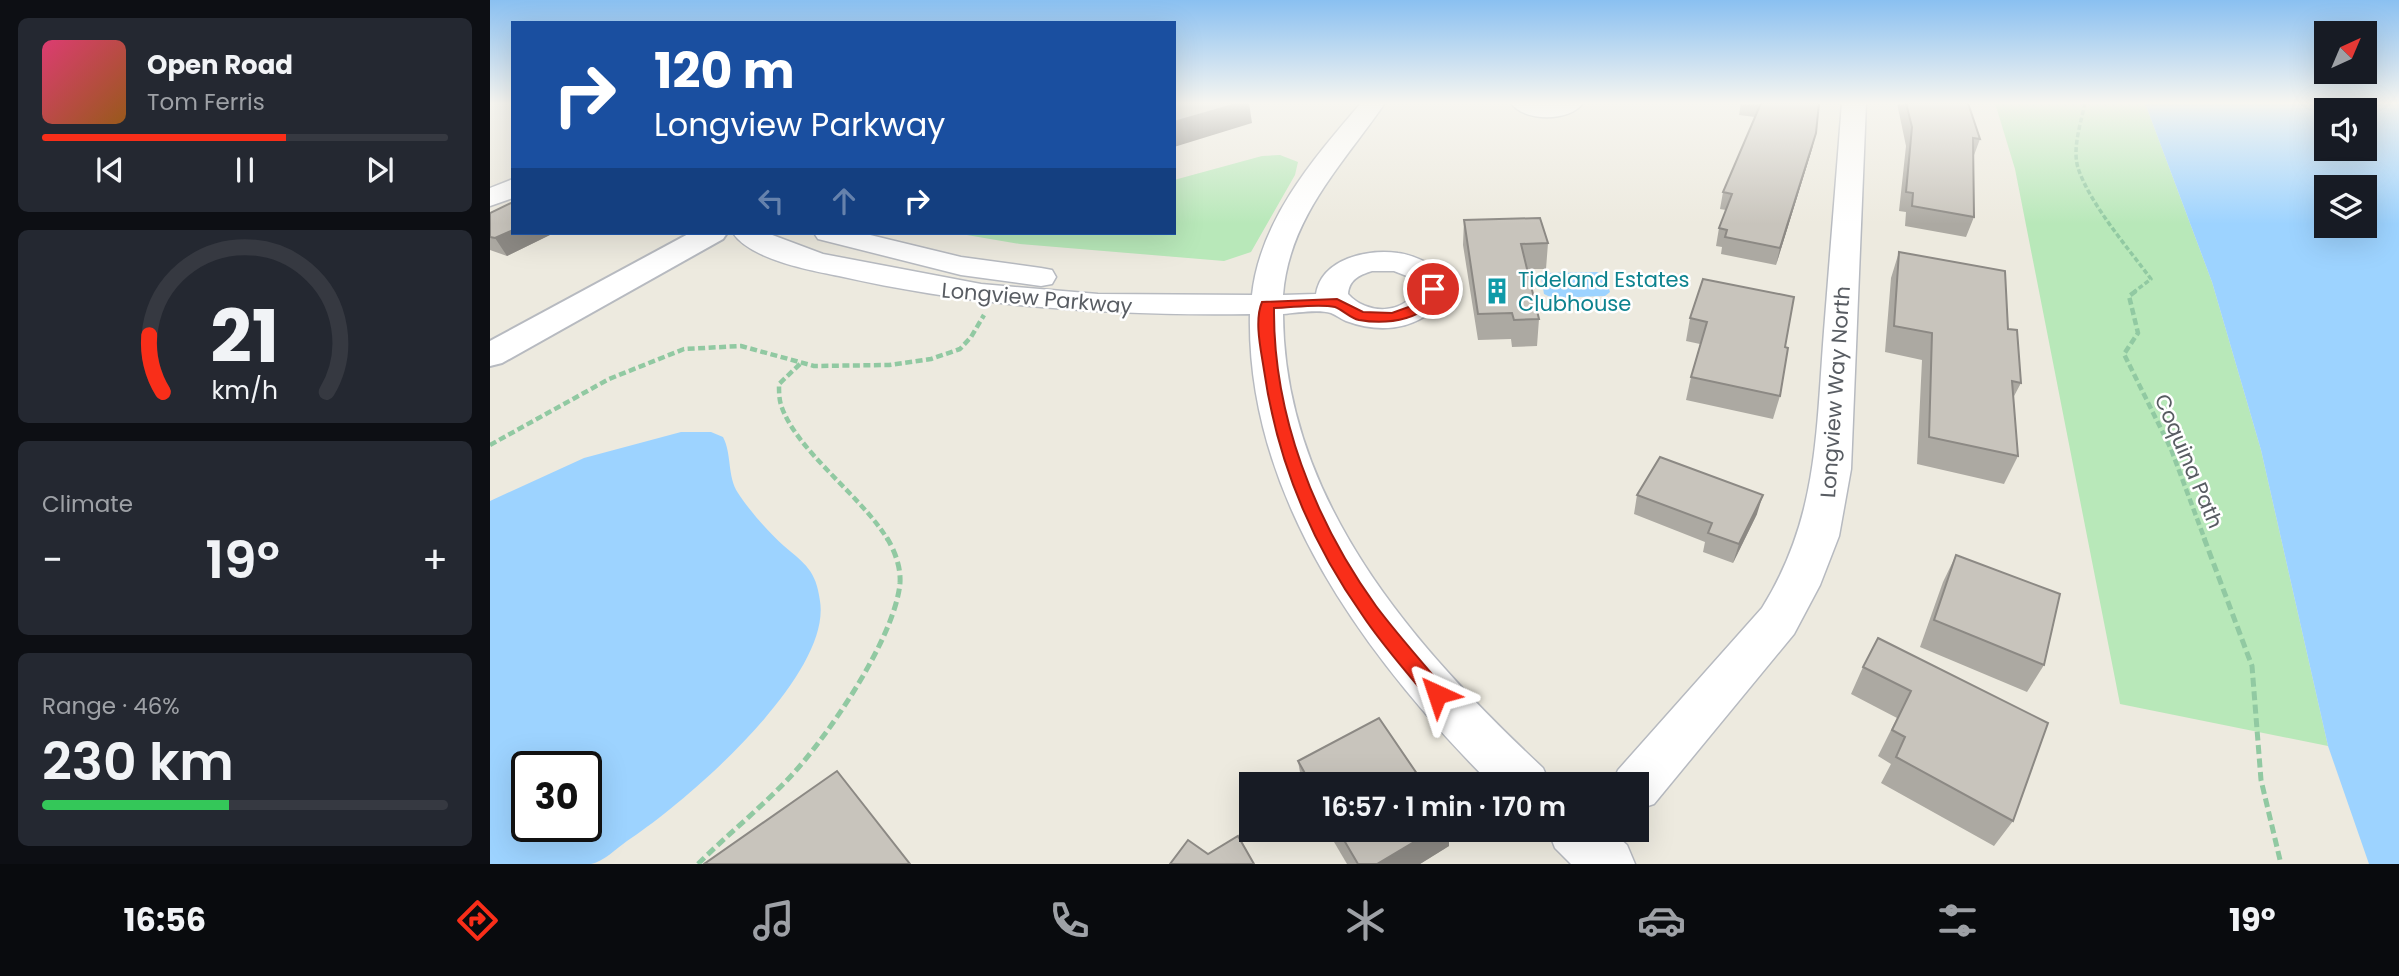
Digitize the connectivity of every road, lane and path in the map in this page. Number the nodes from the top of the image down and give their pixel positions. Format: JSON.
{"nodes":[{"id":1,"x":1340,"y":143,"type":"edge"},
{"id":2,"x":1852,"y":143,"type":"edge"},
{"id":3,"x":2077,"y":143,"type":"edge"},
{"id":4,"x":511,"y":188,"type":"edge"},
{"id":5,"x":490,"y":198,"type":"edge"},
{"id":6,"x":708,"y":235,"type":"edge"},
{"id":7,"x":750,"y":235,"type":"edge"},
{"id":8,"x":837,"y":235,"type":"edge"},
{"id":9,"x":875,"y":244,"type":"junction"},
{"id":10,"x":840,"y":268,"type":"junction"},
{"id":11,"x":1336,"y":291,"type":"dead end"},
{"id":12,"x":1268,"y":293,"type":"junction"},
{"id":13,"x":997,"y":298,"type":"junction"},
{"id":14,"x":490,"y":355,"type":"edge"},
{"id":15,"x":800,"y":363,"type":"junction"},
{"id":16,"x":490,"y":445,"type":"edge"},
{"id":17,"x":1514,"y":772,"type":"edge"},
{"id":18,"x":1649,"y":772,"type":"edge"},
{"id":19,"x":698,"y":864,"type":"edge"},
{"id":20,"x":2281,"y":864,"type":"edge"}],
"edges":[{"from":1,"to":12,"type":"street"},
{"from":2,"to":18,"type":"street","name":"Longview Way North"},
{"from":3,"to":20,"type":"path","name":"Coquina Path"},
{"from":4,"to":5,"type":"street"},
{"from":6,"to":14,"type":"street"},
{"from":7,"to":10,"type":"street","name":"Longview Parkway"},
{"from":8,"to":9,"type":"street","name":"Longview Parkway"},
{"from":9,"to":10,"type":"street"},
{"from":9,"to":12,"type":"street","name":"Longview Parkway"},
{"from":10,"to":13,"type":"street","name":"Longview Parkway"},
{"from":11,"to":12,"type":"street","name":"Longview Parkway"},
{"from":12,"to":13,"type":"street","name":"Longview Parkway"},
{"from":12,"to":17,"type":"street"},
{"from":13,"to":15,"type":"path"},
{"from":15,"to":16,"type":"path"},
{"from":15,"to":19,"type":"path"}]}
